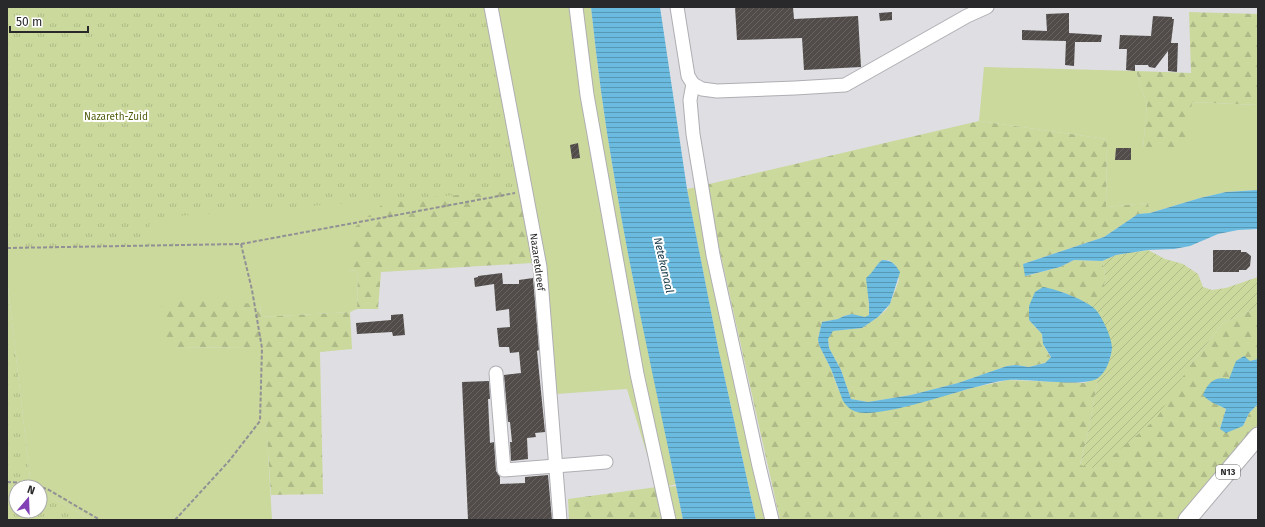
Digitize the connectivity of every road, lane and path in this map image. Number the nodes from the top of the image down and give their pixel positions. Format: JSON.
{"nodes":[{"id":1,"x":491,"y":7,"type":"edge"},
{"id":2,"x":576,"y":7,"type":"edge"},
{"id":3,"x":678,"y":7,"type":"edge"},
{"id":4,"x":987,"y":7,"type":"edge"},
{"id":5,"x":693,"y":84,"type":"junction"},
{"id":6,"x":526,"y":191,"type":"junction"},
{"id":7,"x":241,"y":244,"type":"junction"},
{"id":8,"x":7,"y":248,"type":"edge"},
{"id":9,"x":496,"y":373,"type":"dead end"},
{"id":10,"x":1258,"y":436,"type":"edge"},
{"id":11,"x":606,"y":462,"type":"dead end"},
{"id":12,"x":556,"y":466,"type":"junction"},
{"id":13,"x":7,"y":482,"type":"edge"},
{"id":14,"x":100,"y":520,"type":"edge"},
{"id":15,"x":175,"y":520,"type":"edge"},
{"id":16,"x":560,"y":520,"type":"edge"},
{"id":17,"x":669,"y":520,"type":"edge"},
{"id":18,"x":772,"y":520,"type":"edge"},
{"id":19,"x":1187,"y":520,"type":"edge"}],
"edges":[{"from":1,"to":6,"type":"street","name":"Nazaretdreef"},
{"from":2,"to":17,"type":"street"},
{"from":3,"to":5,"type":"street"},
{"from":4,"to":5,"type":"street"},
{"from":5,"to":18,"type":"street"},
{"from":6,"to":7,"type":"path"},
{"from":6,"to":12,"type":"street","name":"Nazaretdreef"},
{"from":7,"to":8,"type":"path"},
{"from":7,"to":15,"type":"path"},
{"from":9,"to":12,"type":"street"},
{"from":10,"to":19,"type":"main road","number":"N13"},
{"from":11,"to":12,"type":"street"},
{"from":12,"to":16,"type":"street","name":"Nazaretdreef"},
{"from":13,"to":14,"type":"path"}]}
